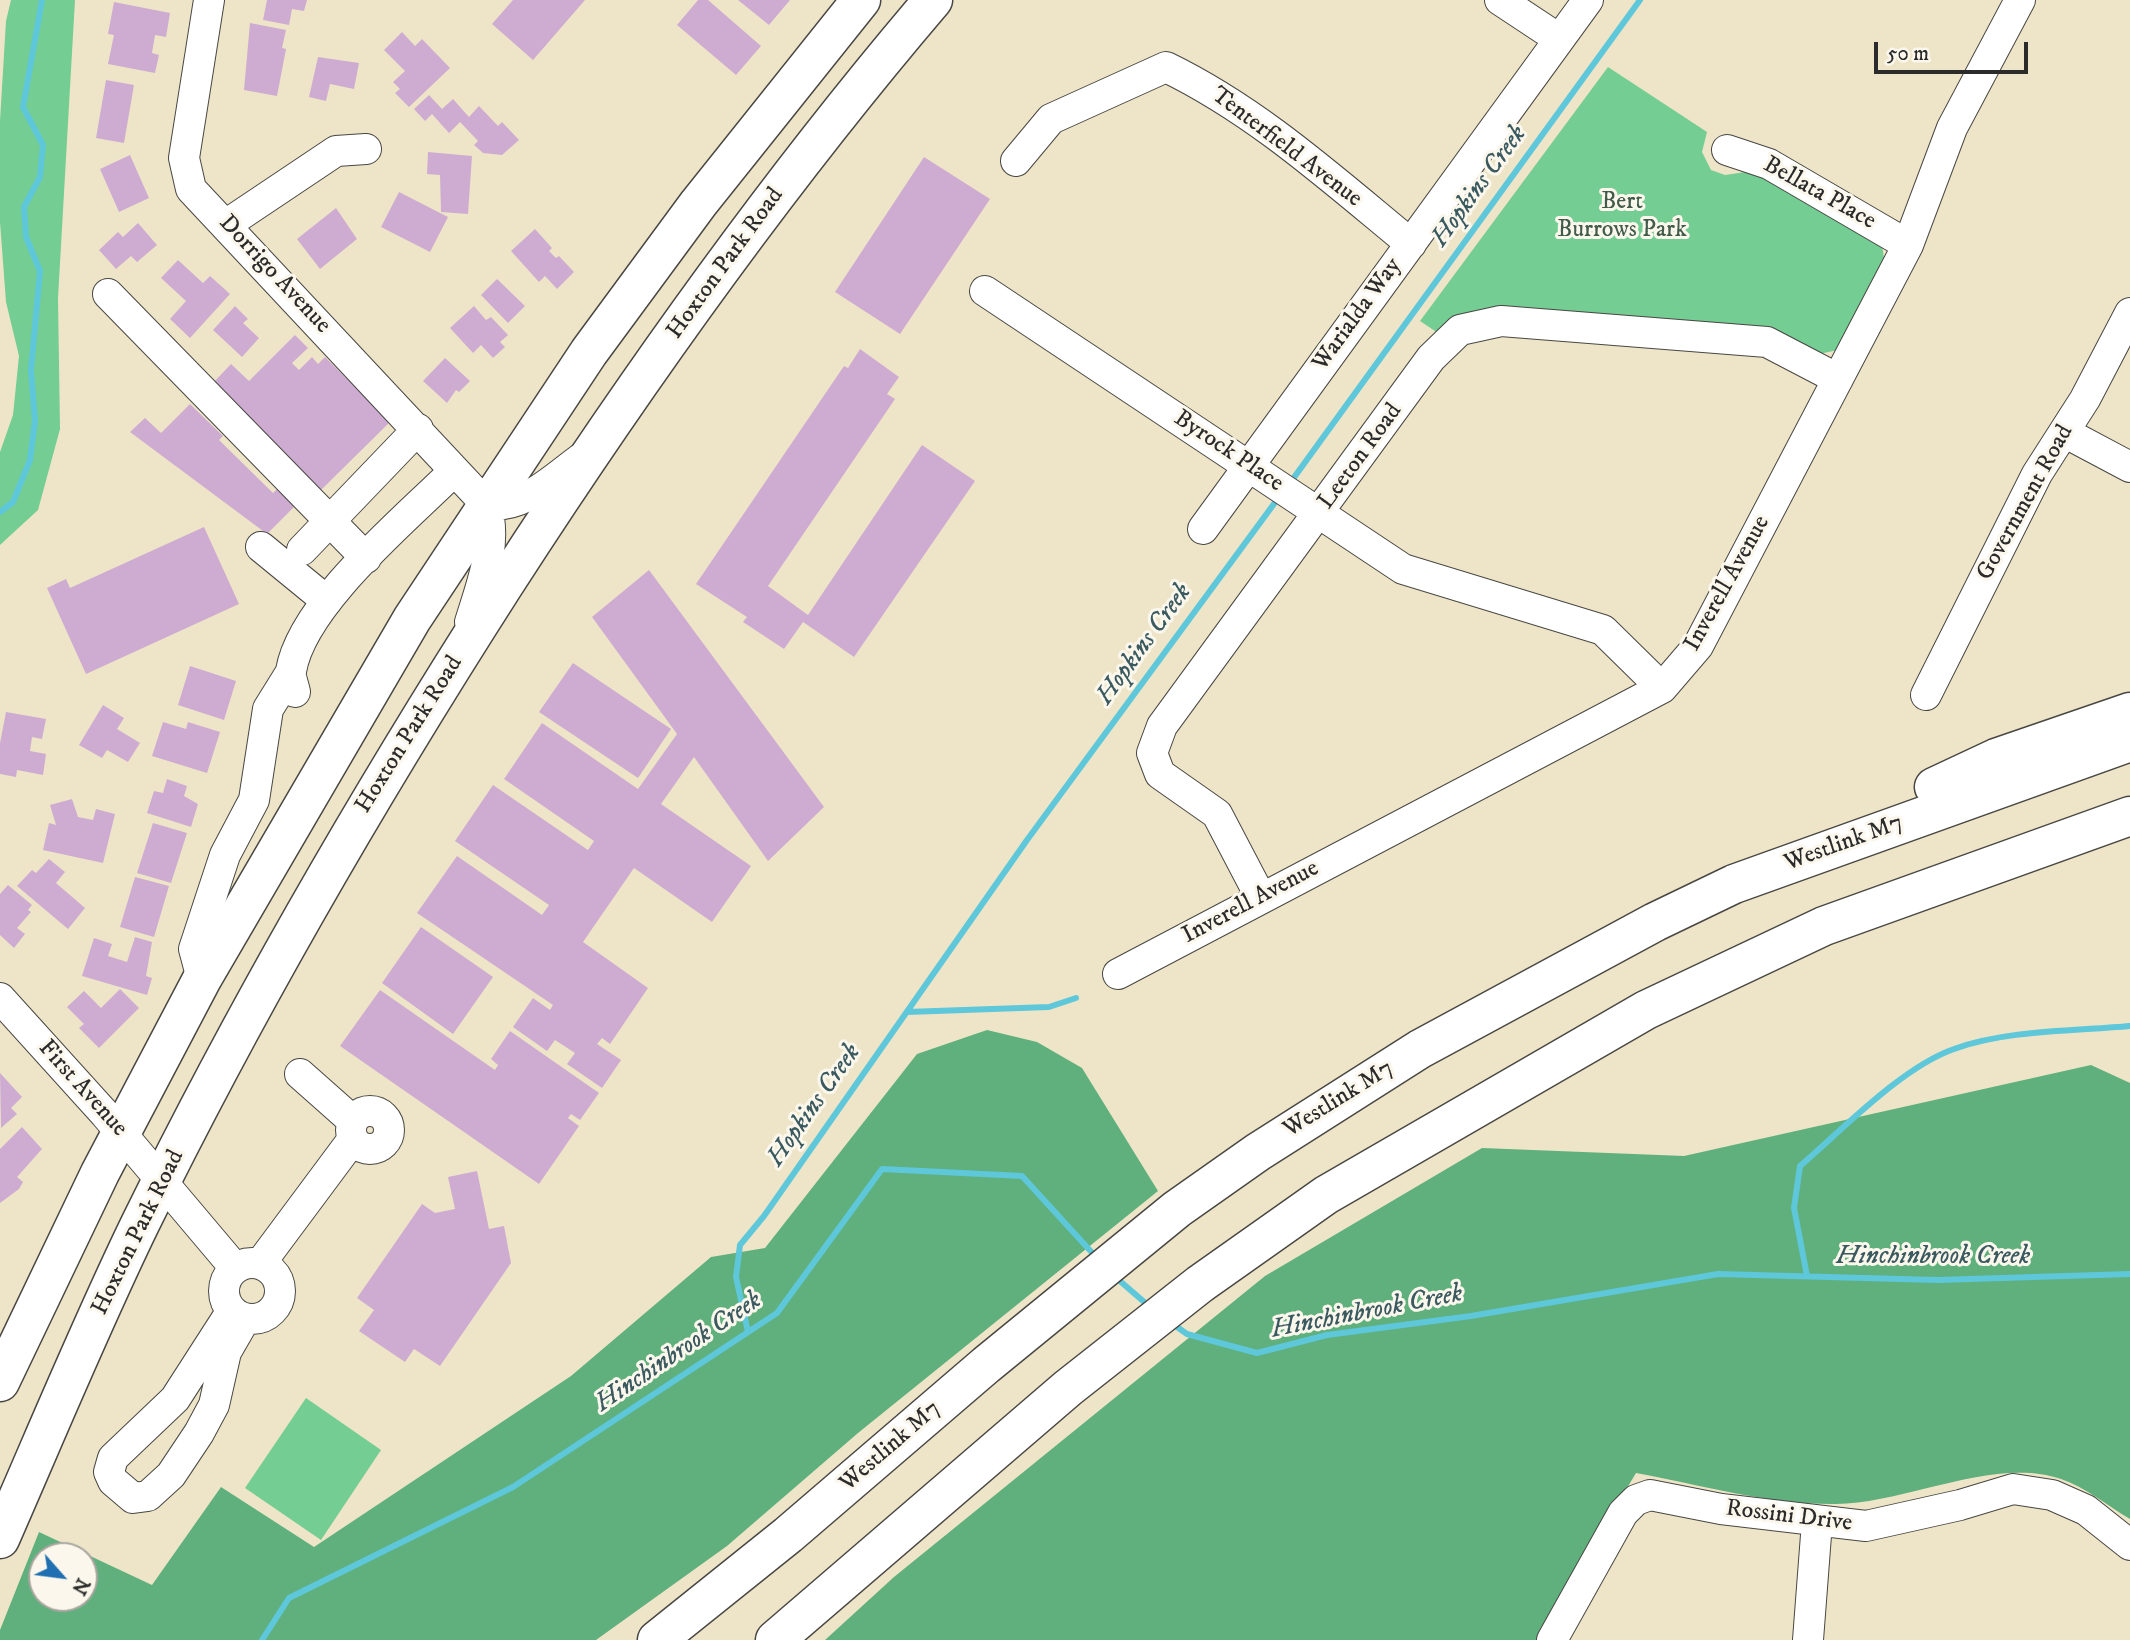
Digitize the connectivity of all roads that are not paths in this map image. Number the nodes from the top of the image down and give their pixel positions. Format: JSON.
{"nodes":[{"id":1,"x":209,"y":0,"type":"edge"},
{"id":2,"x":861,"y":0,"type":"edge"},
{"id":3,"x":933,"y":0,"type":"edge"},
{"id":4,"x":1500,"y":0,"type":"edge"},
{"id":5,"x":1588,"y":0,"type":"edge"},
{"id":6,"x":2020,"y":0,"type":"edge"},
{"id":7,"x":1559,"y":39,"type":"junction"},
{"id":8,"x":366,"y":149,"type":"dead end"},
{"id":9,"x":1727,"y":150,"type":"dead end"},
{"id":10,"x":1016,"y":161,"type":"dead end"},
{"id":11,"x":227,"y":224,"type":"junction"},
{"id":12,"x":1411,"y":244,"type":"junction"},
{"id":13,"x":1908,"y":245,"type":"junction"},
{"id":14,"x":985,"y":291,"type":"dead end"},
{"id":15,"x":108,"y":294,"type":"dead end"},
{"id":16,"x":2130,"y":313,"type":"edge"},
{"id":17,"x":1838,"y":379,"type":"junction"},
{"id":18,"x":418,"y":429,"type":"junction"},
{"id":19,"x":2064,"y":432,"type":"junction"},
{"id":20,"x":592,"y":450,"type":"junction"},
{"id":21,"x":1248,"y":466,"type":"junction"},
{"id":22,"x":2130,"y":467,"type":"edge"},
{"id":23,"x":454,"y":471,"type":"junction"},
{"id":24,"x":486,"y":504,"type":"junction"},
{"id":25,"x":1321,"y":513,"type":"junction"},
{"id":26,"x":329,"y":521,"type":"junction"},
{"id":27,"x":1203,"y":529,"type":"dead end"},
{"id":28,"x":261,"y":547,"type":"dead end"},
{"id":29,"x":302,"y":550,"type":"dead end"},
{"id":30,"x":366,"y":558,"type":"junction"},
{"id":31,"x":327,"y":601,"type":"junction"},
{"id":32,"x":459,"y":655,"type":"junction"},
{"id":33,"x":1662,"y":688,"type":"junction"},
{"id":34,"x":1926,"y":695,"type":"dead end"},
{"id":35,"x":2130,"y":712,"type":"edge"},
{"id":36,"x":2130,"y":742,"type":"edge"},
{"id":37,"x":2130,"y":816,"type":"edge"},
{"id":38,"x":2130,"y":838,"type":"edge"},
{"id":39,"x":1734,"y":884,"type":"junction"},
{"id":40,"x":1261,"y":898,"type":"junction"},
{"id":41,"x":1824,"y":926,"type":"junction"},
{"id":42,"x":1118,"y":974,"type":"dead end"},
{"id":43,"x":202,"y":979,"type":"junction"},
{"id":44,"x":0,"y":998,"type":"edge"},
{"id":45,"x":300,"y":1074,"type":"dead end"},
{"id":46,"x":121,"y":1132,"type":"junction"},
{"id":47,"x":162,"y":1182,"type":"junction"},
{"id":48,"x":248,"y":1266,"type":"junction"},
{"id":49,"x":238,"y":1316,"type":"junction"},
{"id":50,"x":0,"y":1382,"type":"edge"},
{"id":51,"x":1817,"y":1522,"type":"junction"},
{"id":52,"x":0,"y":1539,"type":"edge"},
{"id":53,"x":2130,"y":1545,"type":"edge"},
{"id":54,"x":657,"y":1640,"type":"edge"},
{"id":55,"x":775,"y":1640,"type":"edge"},
{"id":56,"x":1552,"y":1640,"type":"edge"},
{"id":57,"x":1808,"y":1640,"type":"edge"}],
"edges":[{"from":1,"to":11,"type":"street","name":"Dorrigo Avenue"},
{"from":2,"to":24,"type":"main road"},
{"from":3,"to":20,"type":"main road","name":"Hoxton Park Road"},
{"from":4,"to":7,"type":"street"},
{"from":5,"to":7,"type":"street","name":"Warialda Way"},
{"from":6,"to":13,"type":"street","name":"Inverell Avenue"},
{"from":7,"to":12,"type":"street","name":"Warialda Way"},
{"from":8,"to":11,"type":"street"},
{"from":9,"to":13,"type":"street","name":"Bellata Place"},
{"from":10,"to":12,"type":"street","name":"Tenterfield Avenue"},
{"from":11,"to":18,"type":"street","name":"Dorrigo Avenue"},
{"from":12,"to":21,"type":"street","name":"Warialda Way"},
{"from":13,"to":17,"type":"street","name":"Inverell Avenue"},
{"from":14,"to":21,"type":"street","name":"Byrock Place"},
{"from":15,"to":26,"type":"street"},
{"from":16,"to":19,"type":"street","name":"Government Road"},
{"from":17,"to":25,"type":"street","name":"Leeton Road"},
{"from":17,"to":33,"type":"street","name":"Inverell Avenue"},
{"from":18,"to":23,"type":"street","name":"Dorrigo Avenue"},
{"from":18,"to":26,"type":"street"},
{"from":19,"to":22,"type":"street"},
{"from":19,"to":34,"type":"street","name":"Government Road"},
{"from":20,"to":24,"type":"street"},
{"from":20,"to":32,"type":"main road","name":"Hoxton Park Road"},
{"from":21,"to":25,"type":"street","name":"Byrock Place"},
{"from":21,"to":27,"type":"street","name":"Warialda Way"},
{"from":23,"to":24,"type":"street","name":"Dorrigo Avenue"},
{"from":23,"to":30,"type":"street"},
{"from":24,"to":32,"type":"street"},
{"from":24,"to":43,"type":"main road"},
{"from":25,"to":33,"type":"street","name":"Byrock Place"},
{"from":25,"to":40,"type":"street","name":"Leeton Road"},
{"from":26,"to":29,"type":"street"},
{"from":26,"to":30,"type":"street"},
{"from":28,"to":31,"type":"street"},
{"from":30,"to":31,"type":"street"},
{"from":31,"to":43,"type":"street"},
{"from":32,"to":47,"type":"main road","name":"Hoxton Park Road"},
{"from":33,"to":40,"type":"street","name":"Inverell Avenue"},
{"from":35,"to":39,"type":"main road"},
{"from":36,"to":39,"type":"main road","name":"Westlink M7"},
{"from":37,"to":41,"type":"main road"},
{"from":38,"to":41,"type":"main road"},
{"from":39,"to":54,"type":"main road","name":"Westlink M7"},
{"from":40,"to":42,"type":"street","name":"Inverell Avenue"},
{"from":41,"to":55,"type":"main road"},
{"from":43,"to":46,"type":"main road"},
{"from":44,"to":46,"type":"street","name":"First Avenue"},
{"from":45,"to":48,"type":"street"},
{"from":46,"to":47,"type":"street","name":"First Avenue"},
{"from":46,"to":50,"type":"main road"},
{"from":47,"to":48,"type":"street","name":"First Avenue"},
{"from":47,"to":52,"type":"main road","name":"Hoxton Park Road"},
{"from":48,"to":49,"type":"street"},
{"from":48,"to":49,"type":"street"},
{"from":49,"to":49,"type":"street"},
{"from":51,"to":53,"type":"street","name":"Rossini Drive"},
{"from":51,"to":56,"type":"street","name":"Rossini Drive"},
{"from":51,"to":57,"type":"street"}]}
